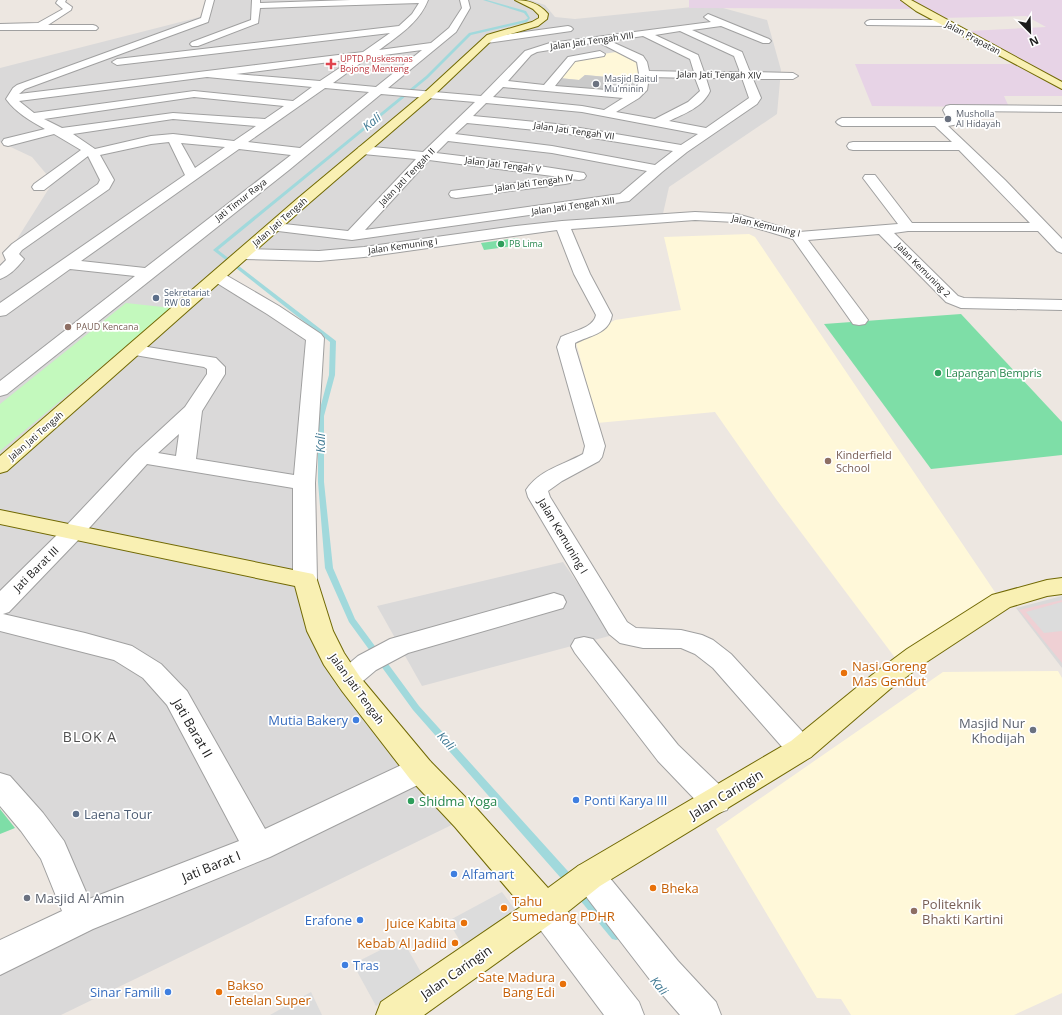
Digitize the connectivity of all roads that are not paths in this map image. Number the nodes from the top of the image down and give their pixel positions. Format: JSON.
{"nodes":[{"id":1,"x":62,"y":0,"type":"edge"},
{"id":2,"x":210,"y":0,"type":"edge"},
{"id":3,"x":464,"y":0,"type":"edge"},
{"id":4,"x":519,"y":0,"type":"edge"},
{"id":5,"x":905,"y":0,"type":"edge"},
{"id":6,"x":256,"y":3,"type":"edge"},
{"id":7,"x":415,"y":11,"type":"edge"},
{"id":8,"x":699,"y":14,"type":"dead end"},
{"id":9,"x":379,"y":22,"type":"dead end"},
{"id":10,"x":721,"y":23,"type":"junction"},
{"id":11,"x":870,"y":23,"type":"dead end"},
{"id":12,"x":946,"y":23,"type":"junction"},
{"id":13,"x":40,"y":26,"type":"junction"},
{"id":14,"x":0,"y":27,"type":"edge"},
{"id":15,"x":92,"y":28,"type":"dead end"},
{"id":16,"x":683,"y":29,"type":"junction"},
{"id":17,"x":646,"y":34,"type":"junction"},
{"id":18,"x":269,"y":35,"type":"dead end"},
{"id":19,"x":487,"y":40,"type":"junction"},
{"id":20,"x":601,"y":40,"type":"junction"},
{"id":21,"x":766,"y":41,"type":"dead end"},
{"id":22,"x":254,"y":45,"type":"junction"},
{"id":23,"x":379,"y":45,"type":"junction"},
{"id":24,"x":432,"y":46,"type":"junction"},
{"id":25,"x":624,"y":50,"type":"junction"},
{"id":26,"x":116,"y":53,"type":"junction"},
{"id":27,"x":364,"y":54,"type":"junction"},
{"id":28,"x":171,"y":55,"type":"junction"},
{"id":29,"x":145,"y":58,"type":"junction"},
{"id":30,"x":268,"y":60,"type":"junction"},
{"id":31,"x":82,"y":66,"type":"junction"},
{"id":32,"x":205,"y":74,"type":"junction"},
{"id":33,"x":644,"y":74,"type":"junction"},
{"id":34,"x":700,"y":75,"type":"junction"},
{"id":35,"x":747,"y":76,"type":"junction"},
{"id":36,"x":793,"y":76,"type":"dead end"},
{"id":37,"x":500,"y":84,"type":"junction"},
{"id":38,"x":319,"y":86,"type":"junction"},
{"id":39,"x":1062,"y":86,"type":"edge"},
{"id":40,"x":547,"y":88,"type":"junction"},
{"id":41,"x":383,"y":92,"type":"junction"},
{"id":42,"x":15,"y":94,"type":"junction"},
{"id":43,"x":423,"y":95,"type":"junction"},
{"id":44,"x":635,"y":96,"type":"junction"},
{"id":45,"x":483,"y":101,"type":"junction"},
{"id":46,"x":294,"y":104,"type":"junction"},
{"id":47,"x":1062,"y":109,"type":"edge"},
{"id":48,"x":606,"y":113,"type":"junction"},
{"id":49,"x":464,"y":119,"type":"junction"},
{"id":50,"x":32,"y":120,"type":"junction"},
{"id":51,"x":658,"y":122,"type":"junction"},
{"id":52,"x":842,"y":122,"type":"dead end"},
{"id":53,"x":938,"y":122,"type":"junction"},
{"id":54,"x":267,"y":123,"type":"junction"},
{"id":55,"x":57,"y":131,"type":"junction"},
{"id":56,"x":708,"y":132,"type":"junction"},
{"id":57,"x":446,"y":137,"type":"junction"},
{"id":58,"x":173,"y":138,"type":"junction"},
{"id":59,"x":8,"y":142,"type":"dead end"},
{"id":60,"x":237,"y":145,"type":"junction"},
{"id":61,"x":853,"y":146,"type":"dead end"},
{"id":62,"x":961,"y":146,"type":"junction"},
{"id":63,"x":683,"y":149,"type":"junction"},
{"id":64,"x":363,"y":150,"type":"junction"},
{"id":65,"x":91,"y":151,"type":"junction"},
{"id":66,"x":302,"y":152,"type":"junction"},
{"id":67,"x":426,"y":156,"type":"junction"},
{"id":68,"x":606,"y":157,"type":"junction"},
{"id":69,"x":482,"y":161,"type":"junction"},
{"id":70,"x":657,"y":169,"type":"junction"},
{"id":71,"x":192,"y":176,"type":"junction"},
{"id":72,"x":579,"y":176,"type":"junction"},
{"id":73,"x":870,"y":178,"type":"dead end"},
{"id":74,"x":38,"y":187,"type":"dead end"},
{"id":75,"x":448,"y":203,"type":"junction"},
{"id":76,"x":430,"y":225,"type":"junction"},
{"id":77,"x":562,"y":225,"type":"junction"},
{"id":78,"x":275,"y":227,"type":"junction"},
{"id":79,"x":908,"y":227,"type":"junction"},
{"id":80,"x":1042,"y":227,"type":"junction"},
{"id":81,"x":883,"y":230,"type":"junction"},
{"id":82,"x":352,"y":236,"type":"junction"},
{"id":83,"x":798,"y":236,"type":"junction"},
{"id":84,"x":1062,"y":248,"type":"edge"},
{"id":85,"x":66,"y":264,"type":"junction"},
{"id":86,"x":231,"y":265,"type":"junction"},
{"id":87,"x":147,"y":273,"type":"junction"},
{"id":88,"x":0,"y":274,"type":"edge"},
{"id":89,"x":1062,"y":305,"type":"edge"},
{"id":90,"x":0,"y":311,"type":"edge"},
{"id":91,"x":859,"y":320,"type":"dead end"},
{"id":92,"x":135,"y":350,"type":"junction"},
{"id":93,"x":0,"y":390,"type":"edge"},
{"id":94,"x":192,"y":411,"type":"junction"},
{"id":95,"x":142,"y":457,"type":"junction"},
{"id":96,"x":185,"y":464,"type":"junction"},
{"id":97,"x":0,"y":467,"type":"edge"},
{"id":98,"x":304,"y":483,"type":"junction"},
{"id":99,"x":0,"y":517,"type":"edge"},
{"id":100,"x":73,"y":532,"type":"junction"},
{"id":101,"x":305,"y":580,"type":"junction"},
{"id":102,"x":1062,"y":586,"type":"edge"},
{"id":103,"x":554,"y":602,"type":"dead end"},
{"id":104,"x":0,"y":606,"type":"edge"},
{"id":105,"x":0,"y":622,"type":"edge"},
{"id":106,"x":584,"y":646,"type":"dead end"},
{"id":107,"x":367,"y":664,"type":"junction"},
{"id":108,"x":801,"y":749,"type":"junction"},
{"id":109,"x":420,"y":770,"type":"junction"},
{"id":110,"x":0,"y":785,"type":"edge"},
{"id":111,"x":716,"y":801,"type":"junction"},
{"id":112,"x":259,"y":847,"type":"junction"},
{"id":113,"x":585,"y":879,"type":"junction"},
{"id":114,"x":549,"y":906,"type":"junction"},
{"id":115,"x":81,"y":918,"type":"junction"},
{"id":116,"x":0,"y":958,"type":"edge"},
{"id":117,"x":624,"y":1014,"type":"edge"},
{"id":118,"x":394,"y":1015,"type":"edge"},
{"id":119,"x":703,"y":1015,"type":"edge"}],
"edges":[{"from":1,"to":13,"type":"street"},
{"from":2,"to":26,"type":"street"},
{"from":3,"to":24,"type":"street","name":"Jati Timur Raya"},
{"from":4,"to":19,"type":"street","name":"Jalan Jati Tengah"},
{"from":5,"to":12,"type":"street","name":"Jalan Prapatan"},
{"from":6,"to":7,"type":"street"},
{"from":6,"to":28,"type":"street"},
{"from":7,"to":9,"type":"street"},
{"from":7,"to":22,"type":"street"},
{"from":7,"to":23,"type":"street"},
{"from":8,"to":10,"type":"street"},
{"from":10,"to":16,"type":"street","name":"Jalan Jati Tengah VIII"},
{"from":10,"to":21,"type":"street"},
{"from":11,"to":12,"type":"street"},
{"from":12,"to":39,"type":"street","name":"Jalan Prapatan"},
{"from":13,"to":14,"type":"street"},
{"from":13,"to":15,"type":"street"},
{"from":16,"to":17,"type":"street","name":"Jalan Jati Tengah VIII"},
{"from":16,"to":35,"type":"street","name":"Jalan Jati Tengah XIII"},
{"from":17,"to":20,"type":"street","name":"Jalan Jati Tengah VIII"},
{"from":17,"to":34,"type":"street"},
{"from":18,"to":22,"type":"street"},
{"from":19,"to":20,"type":"street"},
{"from":19,"to":43,"type":"street","name":"Jalan Jati Tengah"},
{"from":20,"to":25,"type":"street"},
{"from":20,"to":37,"type":"street","name":"Jalan Jati Tengah VIII"},
{"from":22,"to":28,"type":"street"},
{"from":22,"to":30,"type":"street"},
{"from":23,"to":27,"type":"street"},
{"from":23,"to":30,"type":"street"},
{"from":24,"to":27,"type":"street"},
{"from":24,"to":41,"type":"street","name":"Jati Timur Raya"},
{"from":25,"to":33,"type":"street"},
{"from":25,"to":40,"type":"street"},
{"from":26,"to":29,"type":"street"},
{"from":26,"to":31,"type":"street"},
{"from":27,"to":30,"type":"street"},
{"from":27,"to":38,"type":"street"},
{"from":28,"to":29,"type":"street"},
{"from":29,"to":31,"type":"street"},
{"from":30,"to":32,"type":"street"},
{"from":30,"to":42,"type":"street"},
{"from":31,"to":42,"type":"street"},
{"from":32,"to":38,"type":"street"},
{"from":32,"to":42,"type":"street"},
{"from":33,"to":34,"type":"street","name":"Jalan Jati Tengah XIV"},
{"from":33,"to":44,"type":"street"},
{"from":34,"to":35,"type":"street","name":"Jalan Jati Tengah XIV"},
{"from":34,"to":51,"type":"street"},
{"from":35,"to":36,"type":"street","name":"Jalan Jati Tengah XIV"},
{"from":35,"to":56,"type":"street","name":"Jalan Jati Tengah XIII"},
{"from":37,"to":40,"type":"street"},
{"from":37,"to":45,"type":"street","name":"Jalan Jati Tengah VIII"},
{"from":38,"to":41,"type":"street"},
{"from":38,"to":46,"type":"street"},
{"from":40,"to":44,"type":"street"},
{"from":41,"to":43,"type":"street"},
{"from":41,"to":66,"type":"street","name":"Jati Timur Raya"},
{"from":42,"to":50,"type":"street"},
{"from":43,"to":45,"type":"street"},
{"from":43,"to":64,"type":"street","name":"Jalan Jati Tengah"},
{"from":44,"to":48,"type":"street"},
{"from":45,"to":48,"type":"street"},
{"from":45,"to":49,"type":"street","name":"Jalan Jati Tengah VIII"},
{"from":46,"to":50,"type":"street"},
{"from":46,"to":54,"type":"street"},
{"from":47,"to":53,"type":"street"},
{"from":48,"to":51,"type":"street"},
{"from":49,"to":57,"type":"street","name":"Jalan Jati Tengah II"},
{"from":49,"to":63,"type":"street","name":"Jalan Jati Tengah VII"},
{"from":50,"to":55,"type":"street"},
{"from":51,"to":56,"type":"street"},
{"from":52,"to":53,"type":"street"},
{"from":53,"to":62,"type":"street"},
{"from":54,"to":55,"type":"street"},
{"from":54,"to":60,"type":"street"},
{"from":55,"to":59,"type":"street"},
{"from":55,"to":65,"type":"street"},
{"from":56,"to":63,"type":"street","name":"Jalan Jati Tengah XIII"},
{"from":57,"to":67,"type":"street","name":"Jalan Jati Tengah II"},
{"from":57,"to":68,"type":"street"},
{"from":58,"to":60,"type":"street"},
{"from":58,"to":65,"type":"street"},
{"from":58,"to":71,"type":"street"},
{"from":60,"to":66,"type":"street"},
{"from":60,"to":71,"type":"street"},
{"from":61,"to":62,"type":"street"},
{"from":62,"to":80,"type":"street"},
{"from":63,"to":70,"type":"street","name":"Jalan Jati Tengah XIII"},
{"from":64,"to":67,"type":"street","name":"Jalan Jati Tengah V"},
{"from":64,"to":78,"type":"street","name":"Jalan Jati Tengah"},
{"from":65,"to":74,"type":"street"},
{"from":65,"to":88,"type":"street"},
{"from":66,"to":87,"type":"street","name":"Jati Timur Raya"},
{"from":67,"to":69,"type":"street","name":"Jalan Jati Tengah V"},
{"from":67,"to":82,"type":"street","name":"Jalan Jati Tengah II"},
{"from":68,"to":70,"type":"street"},
{"from":68,"to":72,"type":"street","name":"Jalan Jati Tengah IV"},
{"from":69,"to":72,"type":"street","name":"Jalan Jati Tengah V"},
{"from":69,"to":75,"type":"street"},
{"from":70,"to":76,"type":"street","name":"Jalan Jati Tengah XIII"},
{"from":71,"to":85,"type":"street"},
{"from":72,"to":75,"type":"street","name":"Jalan Jati Tengah IV"},
{"from":73,"to":79,"type":"street"},
{"from":75,"to":76,"type":"street"},
{"from":76,"to":82,"type":"street","name":"Jalan Jati Tengah XIII"},
{"from":77,"to":83,"type":"street","name":"Jalan Kemuning I"},
{"from":77,"to":86,"type":"street","name":"Jalan Kemuning I"},
{"from":77,"to":108,"type":"street","name":"Jalan Kemuning I"},
{"from":78,"to":82,"type":"street","name":"Jalan Jati Tengah XIII"},
{"from":78,"to":86,"type":"street","name":"Jalan Jati Tengah"},
{"from":79,"to":80,"type":"street","name":"Jalan Kemuning I"},
{"from":79,"to":81,"type":"street","name":"Jalan Kemuning I"},
{"from":80,"to":84,"type":"street"},
{"from":81,"to":83,"type":"street","name":"Jalan Kemuning I"},
{"from":81,"to":89,"type":"street","name":"Jalan Kemuning 2"},
{"from":83,"to":91,"type":"street"},
{"from":85,"to":87,"type":"street"},
{"from":85,"to":90,"type":"street"},
{"from":86,"to":92,"type":"street","name":"Jalan Jati Tengah"},
{"from":86,"to":98,"type":"street"},
{"from":87,"to":93,"type":"street","name":"Jati Timur Raya"},
{"from":92,"to":94,"type":"street"},
{"from":92,"to":97,"type":"street","name":"Jalan Jati Tengah"},
{"from":94,"to":95,"type":"street","name":"Jati Barat III"},
{"from":94,"to":96,"type":"street"},
{"from":95,"to":96,"type":"street"},
{"from":95,"to":100,"type":"street","name":"Jati Barat III"},
{"from":96,"to":98,"type":"street"},
{"from":98,"to":101,"type":"street"},
{"from":99,"to":100,"type":"street"},
{"from":100,"to":101,"type":"street"},
{"from":100,"to":104,"type":"street","name":"Jati Barat III"},
{"from":101,"to":107,"type":"street","name":"Jalan Jati Tengah"},
{"from":102,"to":108,"type":"street","name":"Jalan Caringin"},
{"from":103,"to":107,"type":"street"},
{"from":105,"to":112,"type":"street","name":"Jati Barat II"},
{"from":106,"to":111,"type":"street"},
{"from":107,"to":109,"type":"street","name":"Jalan Jati Tengah"},
{"from":108,"to":111,"type":"street","name":"Jalan Caringin"},
{"from":109,"to":112,"type":"street","name":"Jati Barat I"},
{"from":109,"to":114,"type":"street","name":"Jalan Jati Tengah"},
{"from":110,"to":115,"type":"street"},
{"from":111,"to":113,"type":"street","name":"Jalan Caringin"},
{"from":112,"to":115,"type":"street","name":"Jati Barat I"},
{"from":113,"to":114,"type":"street","name":"Jalan Caringin"},
{"from":113,"to":119,"type":"street"},
{"from":114,"to":117,"type":"street"},
{"from":114,"to":118,"type":"street","name":"Jalan Caringin"},
{"from":115,"to":116,"type":"street","name":"Jati Barat I"}]}
